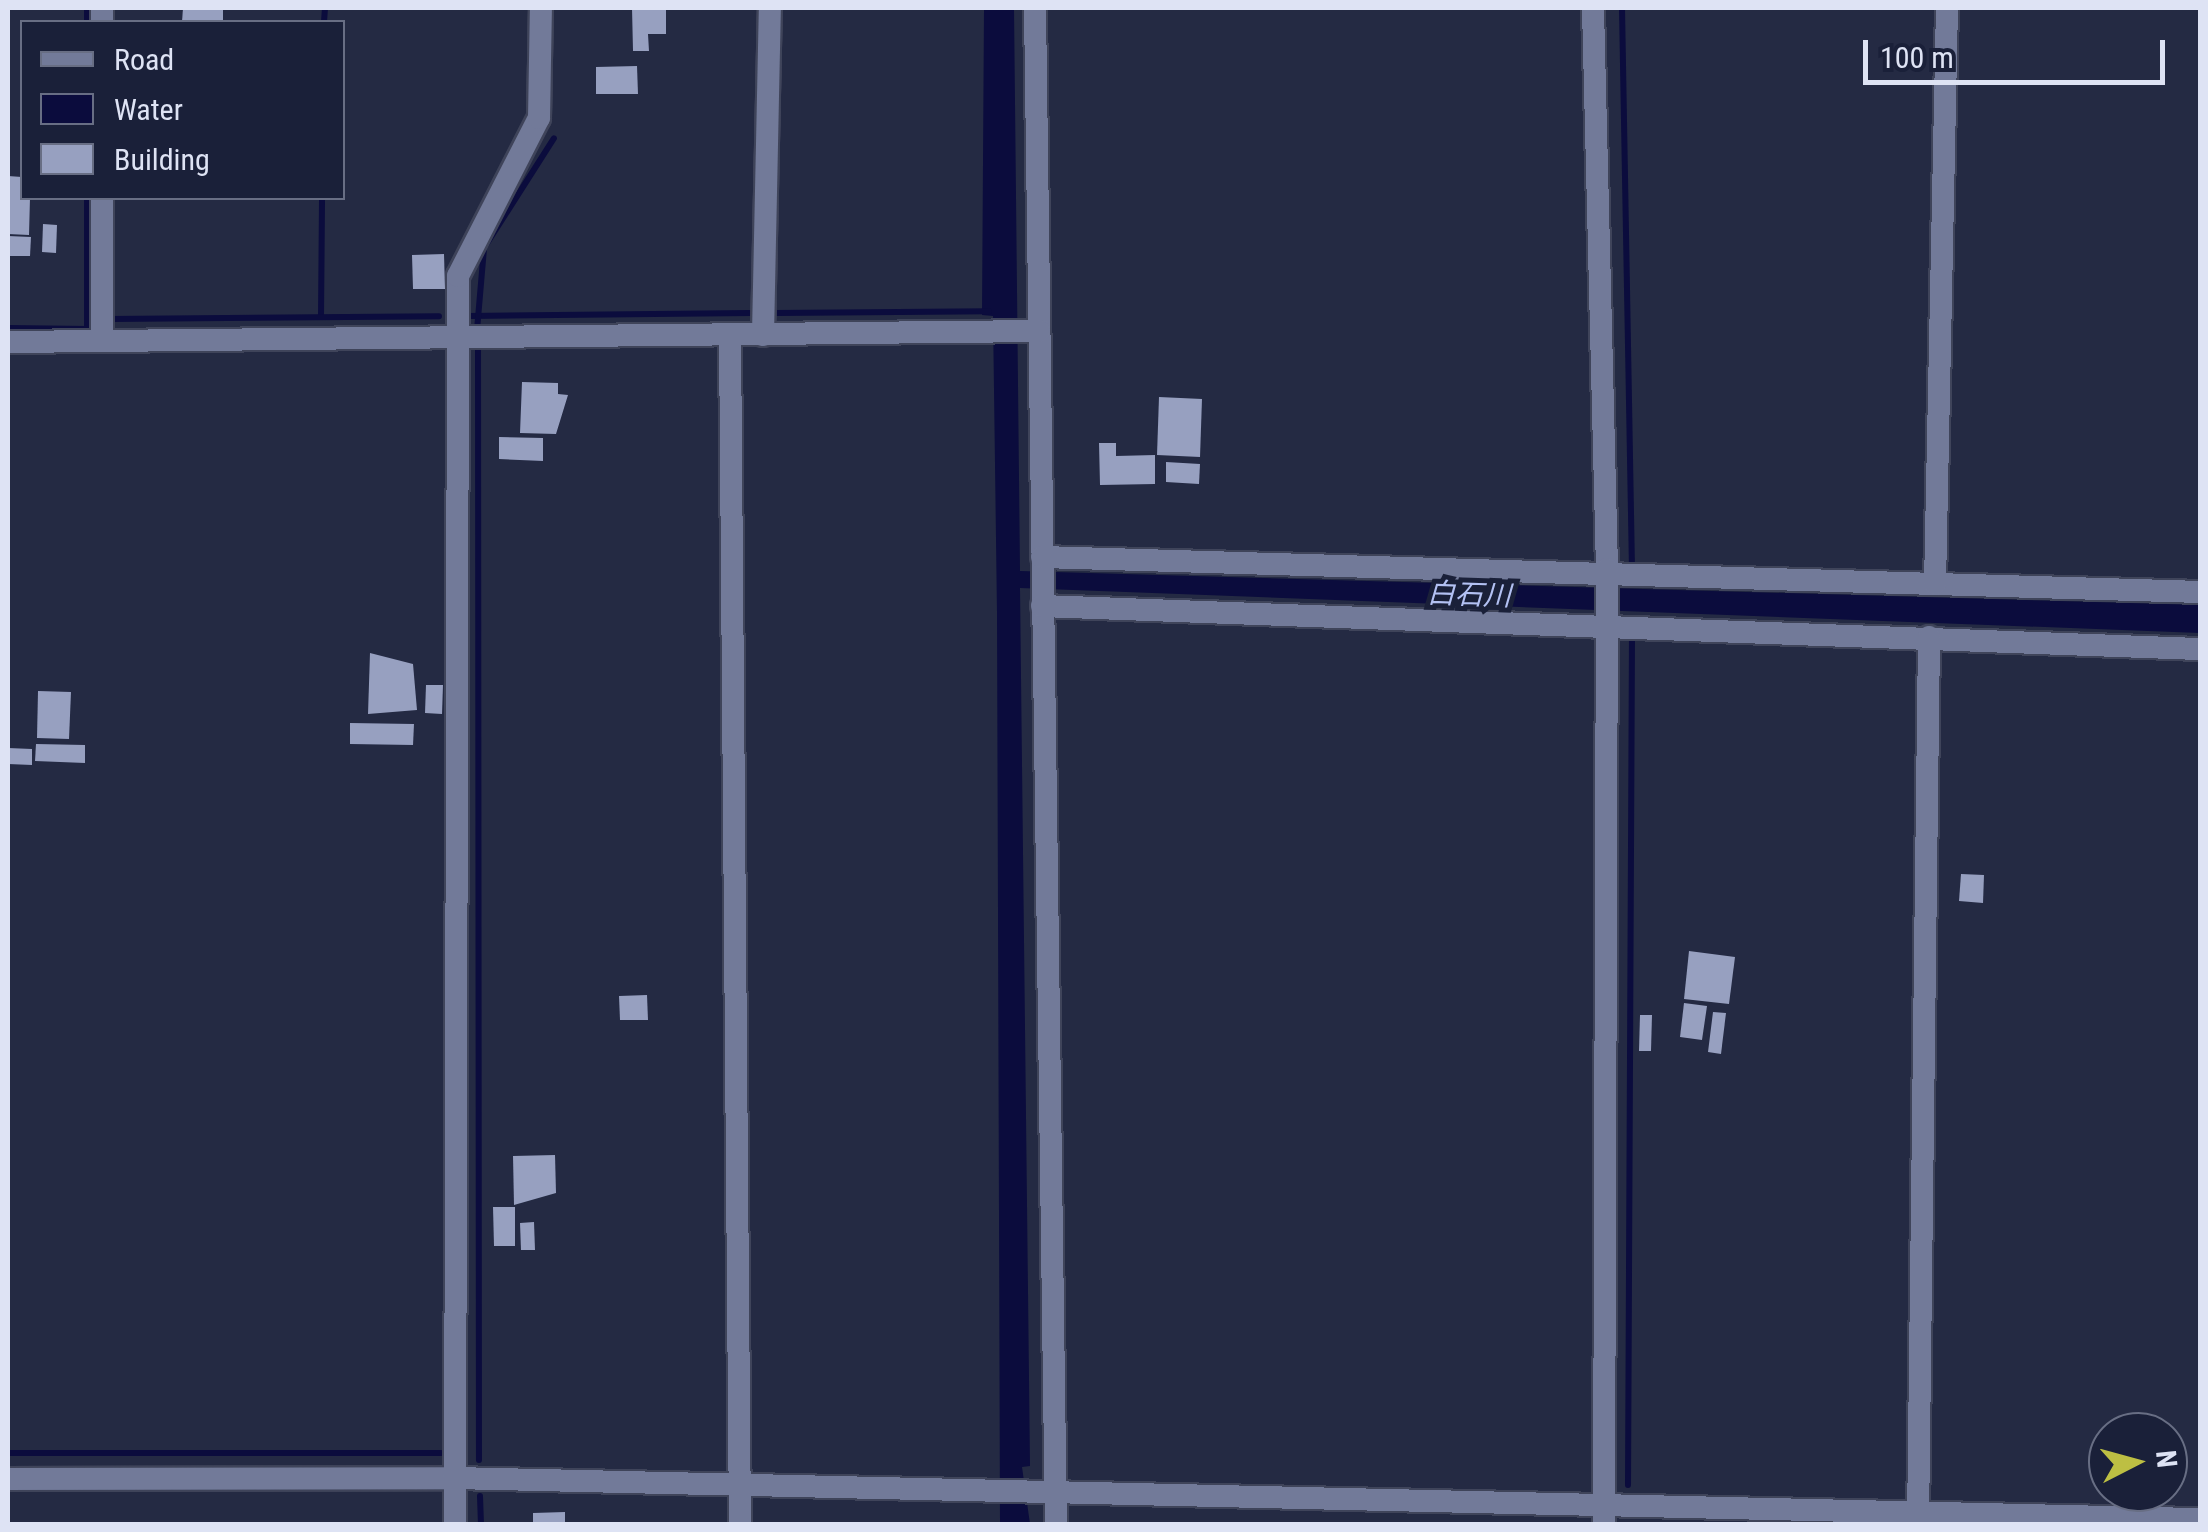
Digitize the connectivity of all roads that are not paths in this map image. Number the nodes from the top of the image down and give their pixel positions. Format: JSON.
{"nodes":[{"id":1,"x":541,"y":8,"type":"edge"},
{"id":2,"x":770,"y":8,"type":"edge"},
{"id":3,"x":1036,"y":8,"type":"edge"},
{"id":4,"x":1594,"y":8,"type":"edge"},
{"id":5,"x":1947,"y":8,"type":"edge"},
{"id":6,"x":102,"y":200,"type":"edge"},
{"id":7,"x":1028,"y":331,"type":"junction"},
{"id":8,"x":763,"y":335,"type":"junction"},
{"id":9,"x":471,"y":336,"type":"junction"},
{"id":10,"x":730,"y":336,"type":"junction"},
{"id":11,"x":102,"y":340,"type":"junction"},
{"id":12,"x":8,"y":342,"type":"edge"},
{"id":13,"x":1042,"y":562,"type":"junction"},
{"id":14,"x":1620,"y":572,"type":"junction"},
{"id":15,"x":1935,"y":584,"type":"junction"},
{"id":16,"x":2200,"y":592,"type":"edge"},
{"id":17,"x":1042,"y":600,"type":"junction"},
{"id":18,"x":1619,"y":625,"type":"junction"},
{"id":19,"x":1929,"y":636,"type":"junction"},
{"id":20,"x":2200,"y":649,"type":"edge"},
{"id":21,"x":8,"y":1478,"type":"edge"},
{"id":22,"x":454,"y":1478,"type":"junction"},
{"id":23,"x":739,"y":1484,"type":"junction"},
{"id":24,"x":1056,"y":1492,"type":"junction"},
{"id":25,"x":1604,"y":1515,"type":"edge"},
{"id":26,"x":1918,"y":1519,"type":"edge"},
{"id":27,"x":2200,"y":1519,"type":"edge"},
{"id":28,"x":456,"y":1524,"type":"edge"},
{"id":29,"x":740,"y":1524,"type":"edge"},
{"id":30,"x":1056,"y":1524,"type":"edge"}],
"edges":[{"from":1,"to":9,"type":"street"},
{"from":2,"to":8,"type":"street"},
{"from":3,"to":7,"type":"street"},
{"from":4,"to":14,"type":"street"},
{"from":5,"to":15,"type":"street"},
{"from":6,"to":11,"type":"street"},
{"from":7,"to":8,"type":"street"},
{"from":7,"to":13,"type":"street"},
{"from":8,"to":10,"type":"street"},
{"from":9,"to":10,"type":"street"},
{"from":9,"to":11,"type":"street"},
{"from":9,"to":22,"type":"street"},
{"from":10,"to":23,"type":"street"},
{"from":11,"to":12,"type":"street"},
{"from":13,"to":14,"type":"street"},
{"from":13,"to":17,"type":"street"},
{"from":14,"to":15,"type":"street"},
{"from":14,"to":18,"type":"street"},
{"from":15,"to":16,"type":"street"},
{"from":17,"to":18,"type":"street"},
{"from":17,"to":24,"type":"street"},
{"from":18,"to":19,"type":"street"},
{"from":18,"to":25,"type":"street"},
{"from":19,"to":20,"type":"street"},
{"from":19,"to":26,"type":"street"},
{"from":21,"to":22,"type":"street"},
{"from":22,"to":23,"type":"street"},
{"from":22,"to":28,"type":"street"},
{"from":23,"to":24,"type":"street"},
{"from":23,"to":29,"type":"street"},
{"from":24,"to":25,"type":"street"},
{"from":24,"to":30,"type":"street"},
{"from":25,"to":26,"type":"street"},
{"from":26,"to":27,"type":"street"}]}
